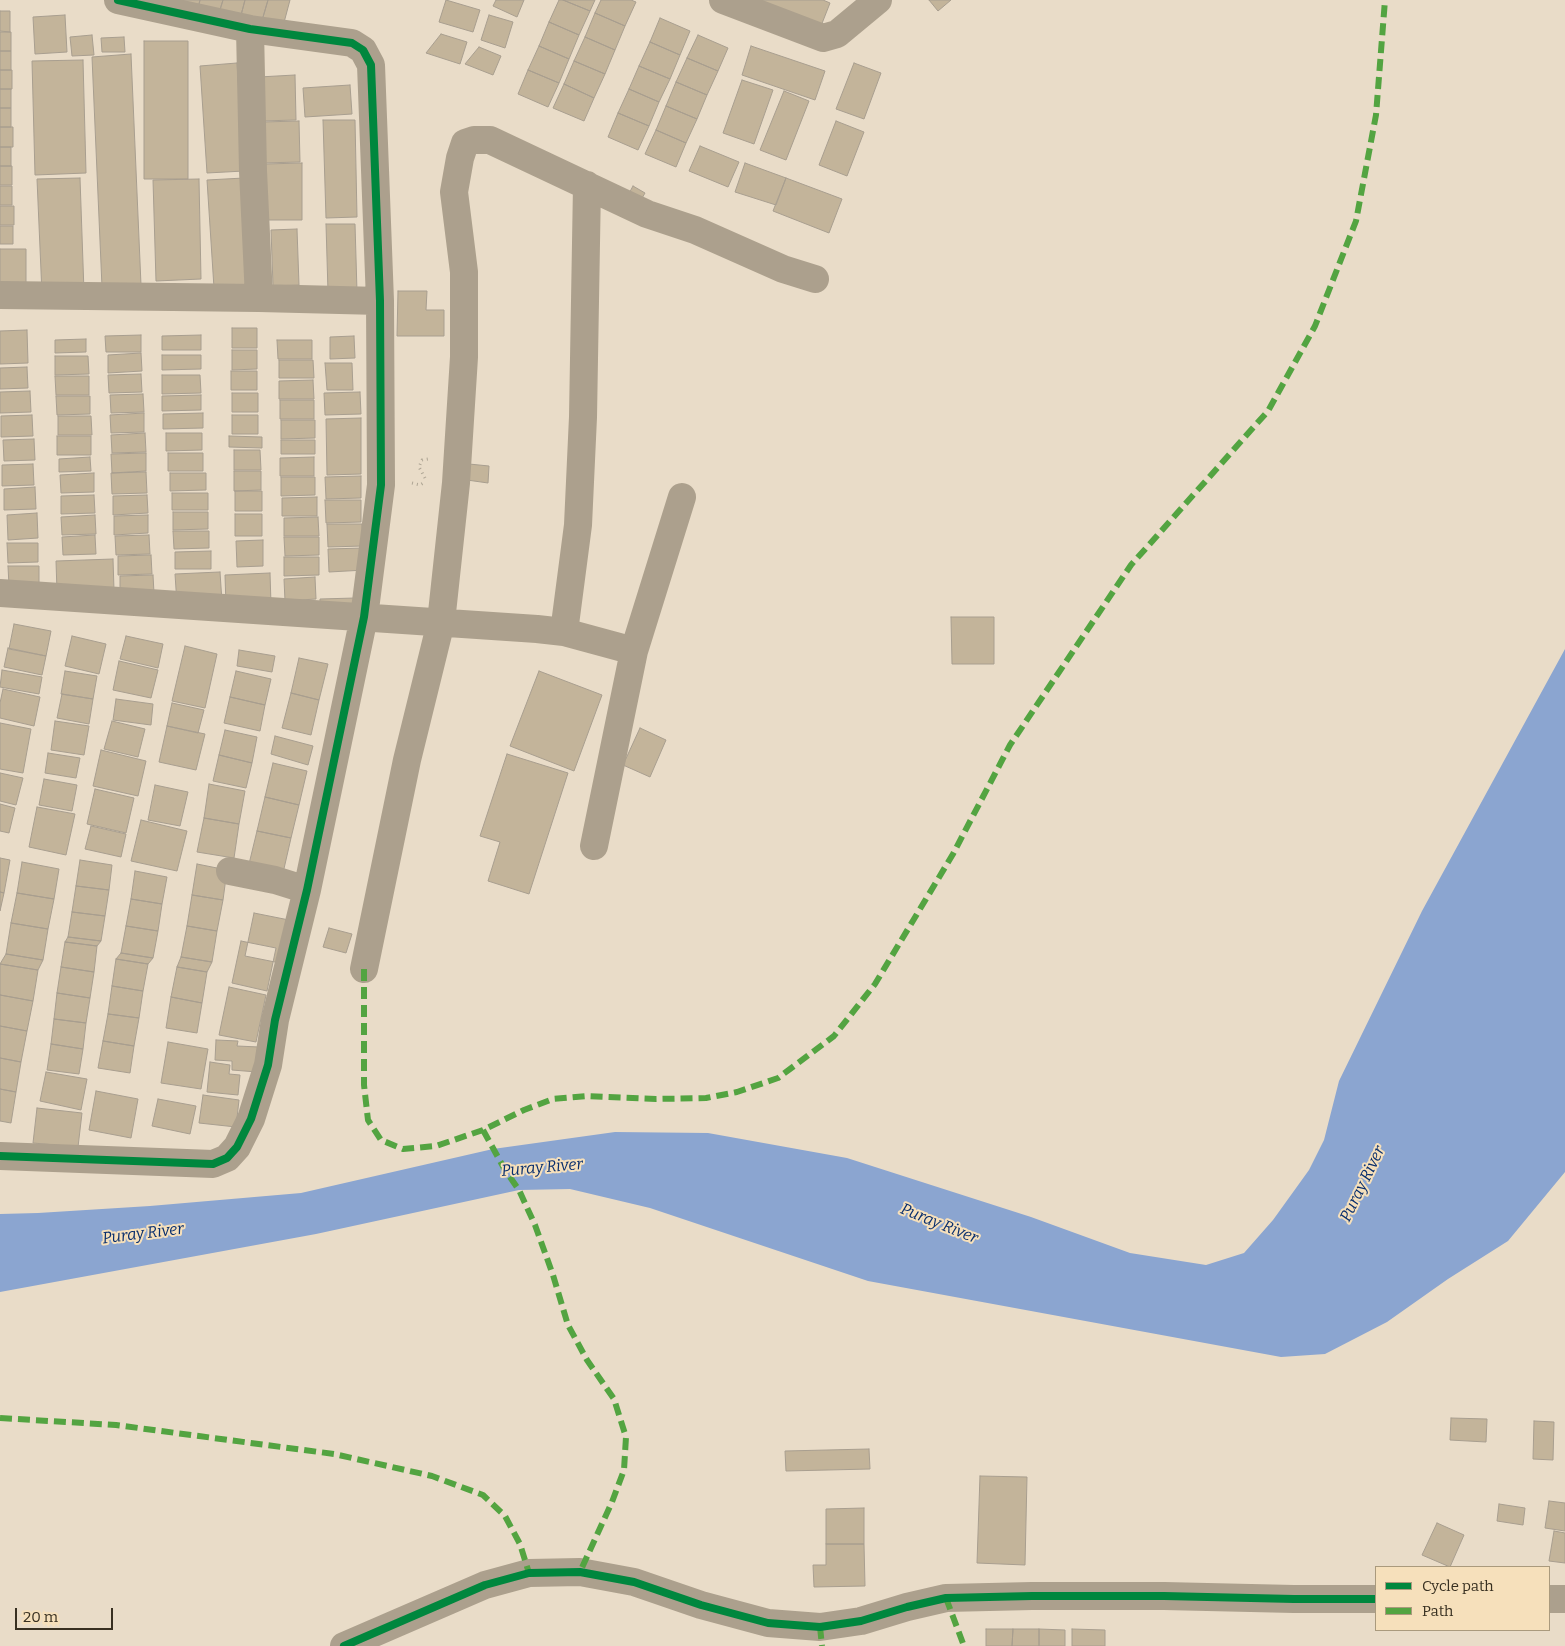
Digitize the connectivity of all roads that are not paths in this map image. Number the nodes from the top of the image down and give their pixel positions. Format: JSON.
{"nodes":[{"id":1,"x":118,"y":0,"type":"edge"},
{"id":2,"x":722,"y":0,"type":"edge"},
{"id":3,"x":878,"y":0,"type":"edge"},
{"id":4,"x":250,"y":29,"type":"junction"},
{"id":5,"x":587,"y":185,"type":"junction"},
{"id":6,"x":815,"y":279,"type":"dead end"},
{"id":7,"x":0,"y":295,"type":"edge"},
{"id":8,"x":259,"y":298,"type":"junction"},
{"id":9,"x":380,"y":301,"type":"junction"},
{"id":10,"x":682,"y":497,"type":"dead end"},
{"id":11,"x":0,"y":593,"type":"edge"},
{"id":12,"x":364,"y":617,"type":"junction"},
{"id":13,"x":441,"y":622,"type":"junction"},
{"id":14,"x":564,"y":632,"type":"junction"},
{"id":15,"x":634,"y":651,"type":"junction"},
{"id":16,"x":594,"y":846,"type":"dead end"},
{"id":17,"x":230,"y":871,"type":"dead end"},
{"id":18,"x":307,"y":890,"type":"junction"},
{"id":19,"x":364,"y":968,"type":"dead end"},
{"id":20,"x":0,"y":1156,"type":"edge"},
{"id":21,"x":1375,"y":1599,"type":"edge"},
{"id":22,"x":1550,"y":1599,"type":"edge"},
{"id":23,"x":1565,"y":1599,"type":"edge"},
{"id":24,"x":344,"y":1646,"type":"edge"}],
"edges":[{"from":1,"to":4,"type":"street"},
{"from":2,"to":3,"type":"street"},
{"from":4,"to":8,"type":"street"},
{"from":4,"to":9,"type":"street"},
{"from":5,"to":6,"type":"street"},
{"from":5,"to":13,"type":"street"},
{"from":5,"to":14,"type":"street"},
{"from":7,"to":8,"type":"street"},
{"from":8,"to":9,"type":"street"},
{"from":9,"to":12,"type":"street"},
{"from":10,"to":15,"type":"street"},
{"from":11,"to":12,"type":"street"},
{"from":12,"to":13,"type":"street"},
{"from":12,"to":18,"type":"street"},
{"from":13,"to":14,"type":"street"},
{"from":13,"to":19,"type":"street"},
{"from":14,"to":15,"type":"street"},
{"from":15,"to":16,"type":"street"},
{"from":17,"to":18,"type":"street"},
{"from":18,"to":20,"type":"street"},
{"from":21,"to":24,"type":"street"},
{"from":22,"to":23,"type":"street"}]}
